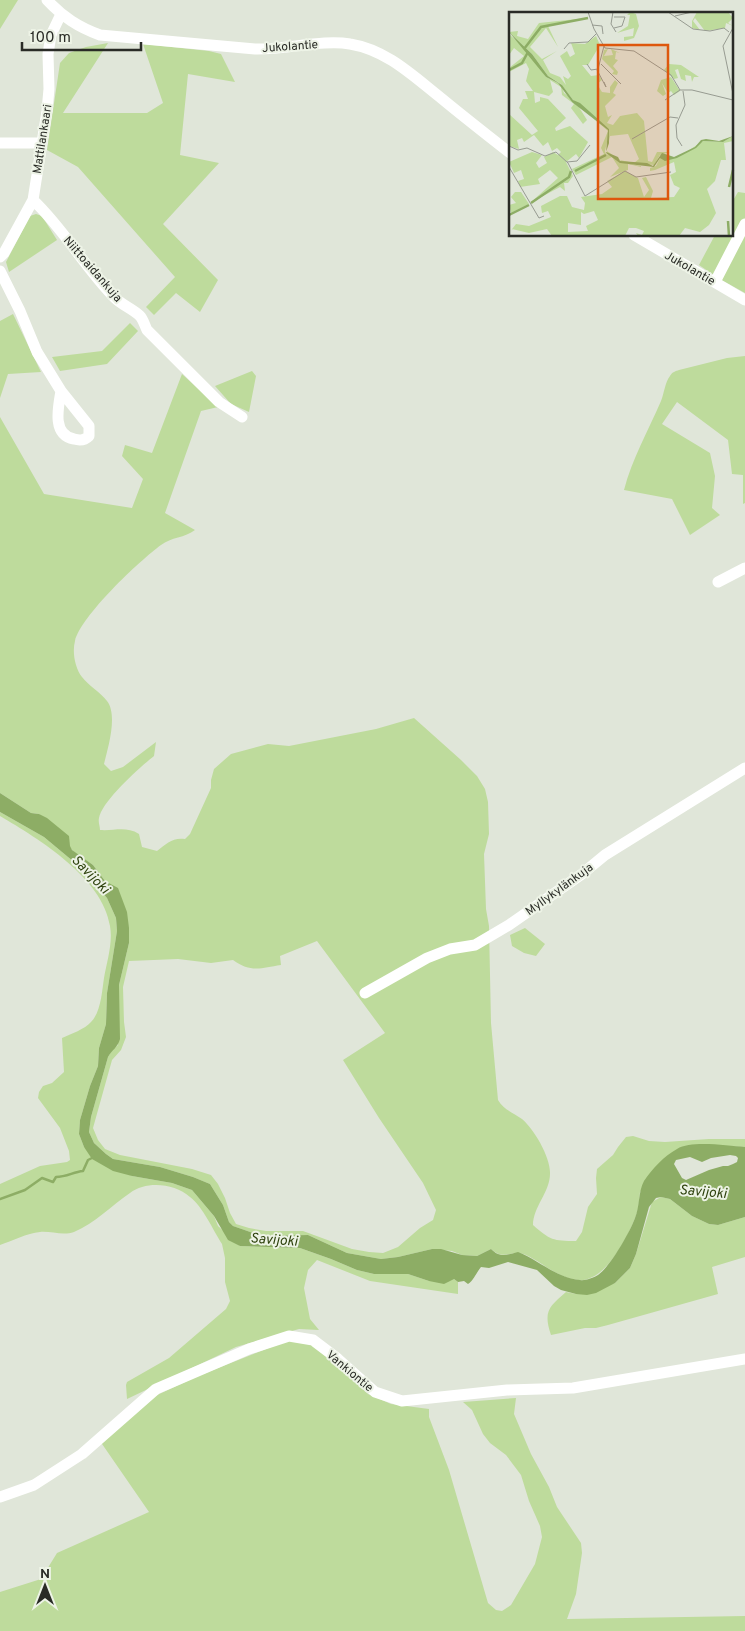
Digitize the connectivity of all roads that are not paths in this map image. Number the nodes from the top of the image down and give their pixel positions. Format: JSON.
{"nodes":[{"id":1,"x":47,"y":0,"type":"edge"},
{"id":2,"x":61,"y":14,"type":"junction"},
{"id":3,"x":41,"y":143,"type":"junction"},
{"id":4,"x":0,"y":144,"type":"edge"},
{"id":5,"x":509,"y":152,"type":"edge"},
{"id":6,"x":33,"y":200,"type":"junction"},
{"id":7,"x":745,"y":224,"type":"edge"},
{"id":8,"x":636,"y":236,"type":"edge"},
{"id":9,"x":0,"y":257,"type":"edge"},
{"id":10,"x":0,"y":271,"type":"edge"},
{"id":11,"x":715,"y":282,"type":"junction"},
{"id":12,"x":745,"y":300,"type":"edge"},
{"id":13,"x":61,"y":392,"type":"dead end"},
{"id":14,"x":242,"y":416,"type":"dead end"},
{"id":15,"x":745,"y":568,"type":"edge"},
{"id":16,"x":718,"y":582,"type":"dead end"},
{"id":17,"x":745,"y":768,"type":"edge"},
{"id":18,"x":366,"y":993,"type":"dead end"},
{"id":19,"x":745,"y":1359,"type":"edge"},
{"id":20,"x":0,"y":1497,"type":"edge"}],
"edges":[{"from":1,"to":2,"type":"street","name":"Jukolantie"},
{"from":2,"to":3,"type":"street","name":"Mattilankaari"},
{"from":2,"to":5,"type":"street","name":"Jukolantie"},
{"from":3,"to":4,"type":"street"},
{"from":3,"to":6,"type":"street","name":"Mattilankaari"},
{"from":6,"to":9,"type":"street","name":"Mattilankaari"},
{"from":6,"to":14,"type":"street","name":"Niittoaidankuja"},
{"from":7,"to":11,"type":"street"},
{"from":8,"to":11,"type":"street","name":"Jukolantie"},
{"from":10,"to":13,"type":"street"},
{"from":11,"to":12,"type":"street","name":"Jukolantie"},
{"from":15,"to":16,"type":"street"},
{"from":17,"to":18,"type":"street","name":"Myllykylänkuja"},
{"from":19,"to":20,"type":"street","name":"Vankiontie"}]}
